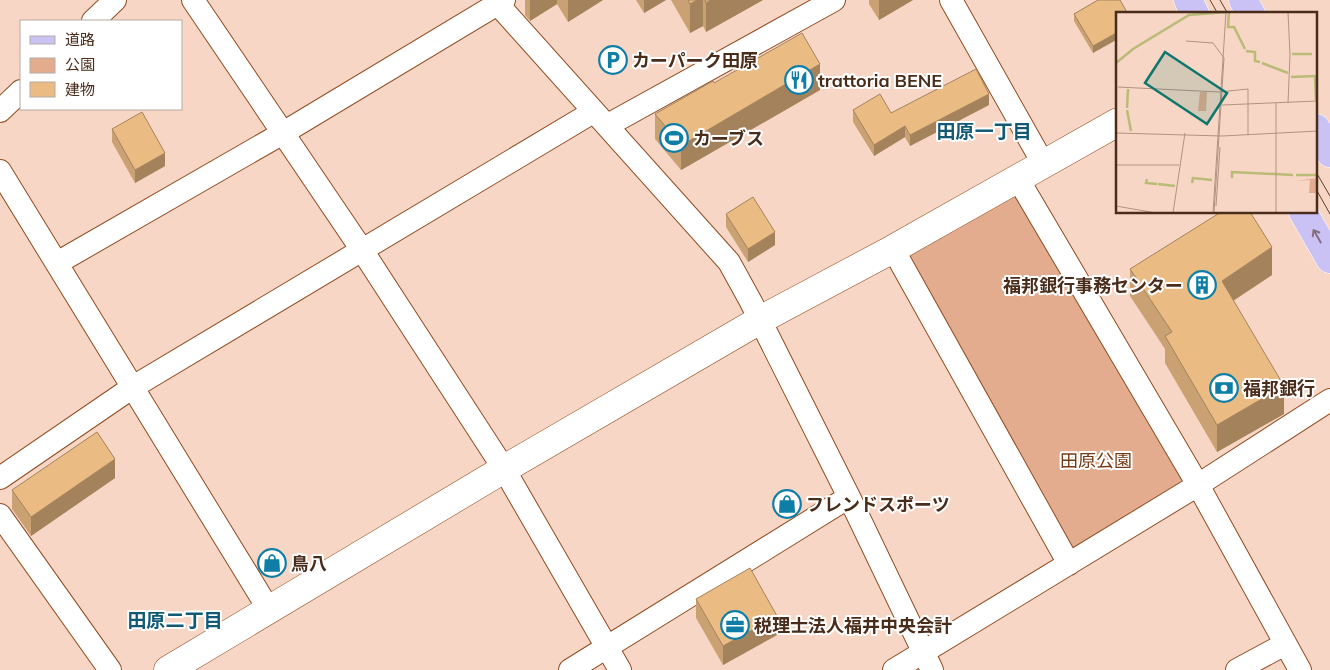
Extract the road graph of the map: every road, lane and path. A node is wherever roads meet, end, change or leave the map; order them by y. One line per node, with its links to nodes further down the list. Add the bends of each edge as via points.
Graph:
1 (115, 0): 8 (street)
2 (193, 0): 14 (street)
3 (834, 0): 11 (street)
4 (951, 0): 16 (street)
5 (1188, 0): 7 (main road)
6 (498, 1): 11 (street); 14 (street)
7 (1194, 12)
8 (94, 20)
9 (20, 91): 10 (street)
10 (0, 111)
11 (600, 119): 21 (street); 24 (street, via 724,255)
12 (1116, 123): 16 (street)
13 (1318, 132): 15 (main road)
14 (283, 133): 21 (street); 23 (street)
15 (1330, 153)
16 (1044, 165): 18 (street)
17 (0, 173): 23 (street)
18 (1018, 179): 20 (street); 29 (street)
19 (1304, 214): 22 (main road, one-way to 19)
20 (893, 249): 24 (street); 32 (street)
21 (362, 250): 25 (street); 27 (street)
22 (1330, 259)
23 (57, 263): 25 (street)
24 (760, 320): 27 (street); 30 (street)
25 (133, 387): 28 (street); 33 (street)
26 (1330, 400): 29 (street)
27 (504, 469): 33 (street); 35 (street)
28 (0, 478)
29 (1198, 485): 32 (street); 34 (street)
30 (849, 497): 35 (street); 36 (street)
31 (0, 515): 37 (street)
32 (1069, 564): 36 (street)
33 (270, 608): 38 (street)
34 (1285, 644): 42 (street); 43 (street)
35 (607, 647): 39 (street); 40 (street)
36 (928, 661): 41 (street)
37 (110, 670)
38 (168, 670)
39 (570, 670)
40 (620, 670)
41 (894, 670)
42 (1237, 670)
43 (1300, 670)

